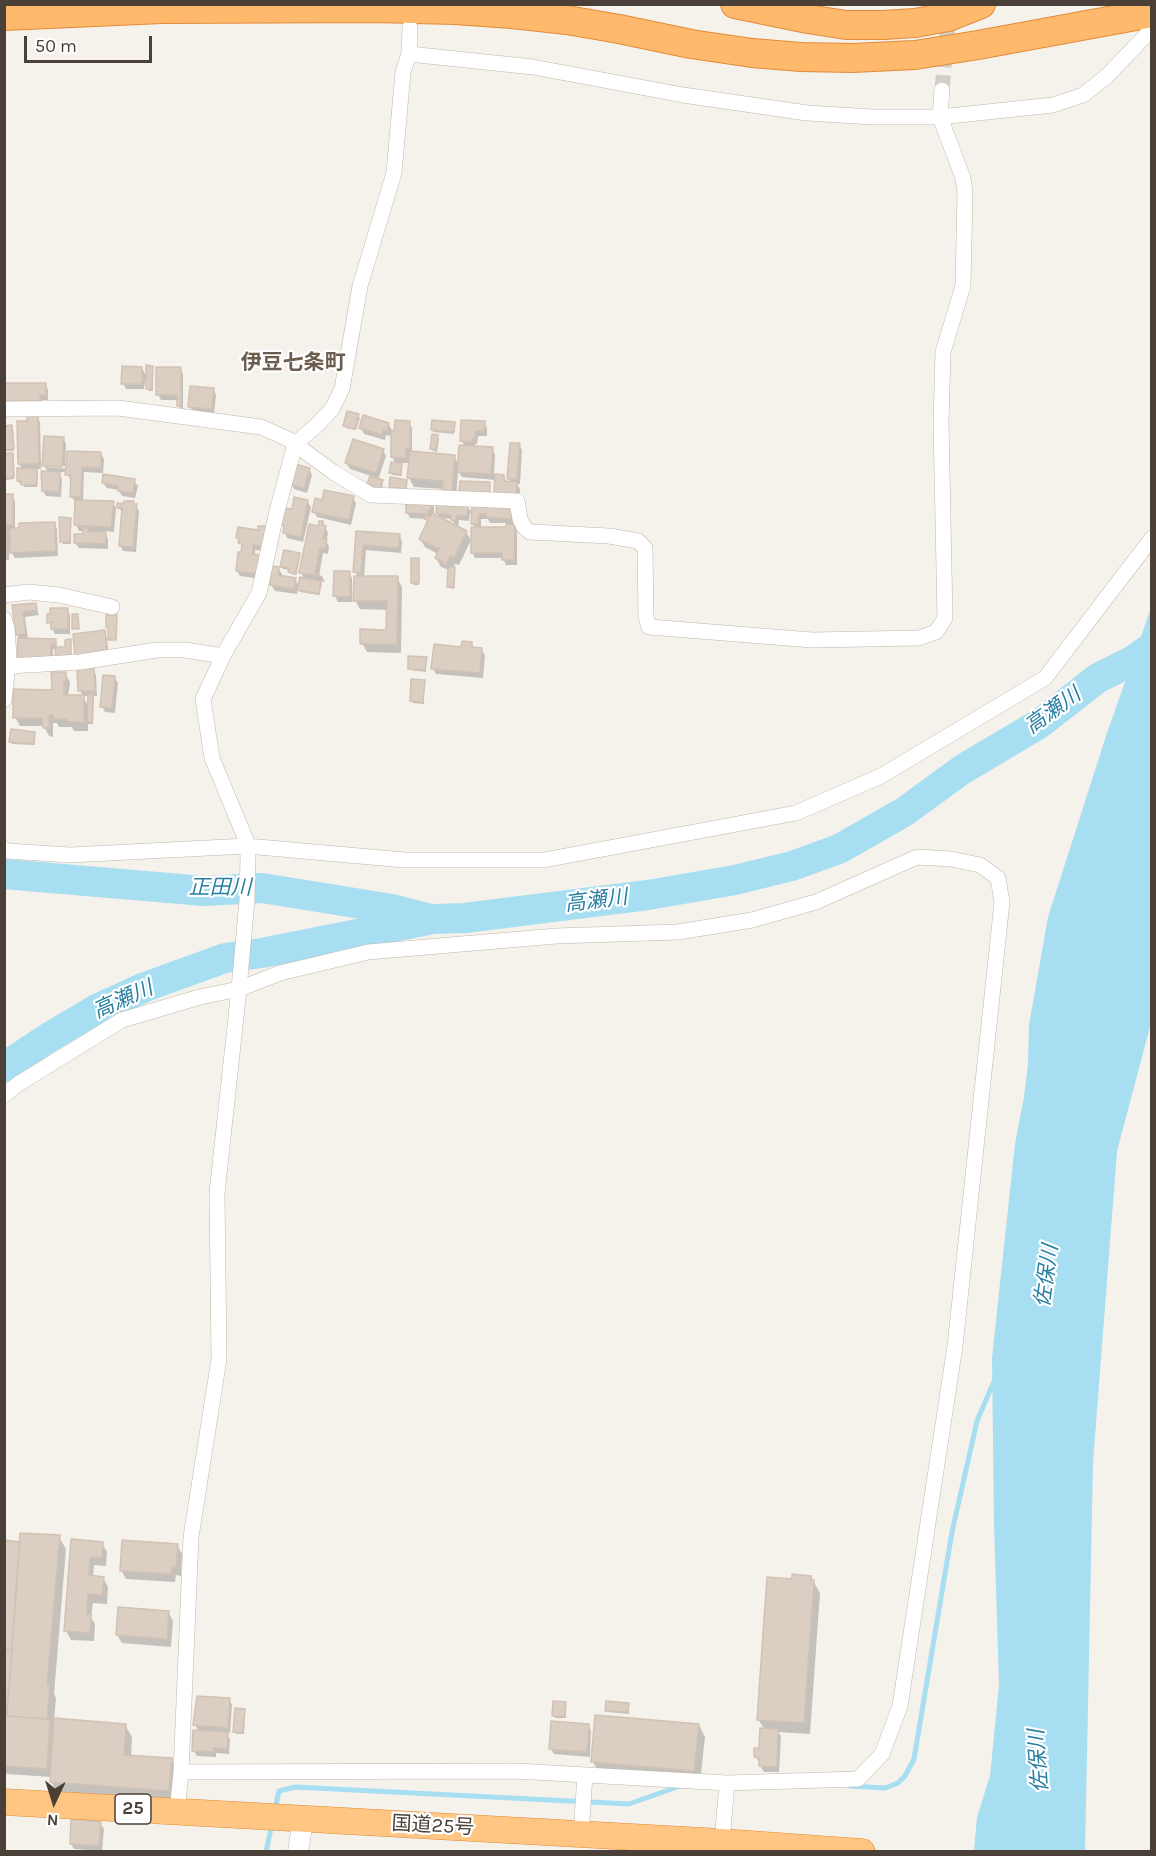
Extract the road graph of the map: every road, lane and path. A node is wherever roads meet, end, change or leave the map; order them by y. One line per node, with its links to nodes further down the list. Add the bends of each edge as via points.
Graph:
1 (735, 4): 2 (highway, via 846,25 883,25 948,16)
2 (981, 4)
3 (4, 16): 5 (highway, via 174,9 454,10 567,20 752,52 852,58 915,55 1052,32)
4 (410, 27): 6 (street)
5 (1151, 27): 8 (street, via 1107,76 1083,95 1053,105)
6 (410, 54): 8 (street, via 533,67 807,113); 10 (street, via 404,72 394,173 360,286 342,389 333,409)
7 (942, 90): 8 (street)
8 (940, 117): 10 (street, via 965,192 963,286 943,352 945,618 936,632 919,639 812,640 650,627 646,617 645,548 638,541 530,532 520,519 517,501 371,495)
9 (4, 409): 10 (street, via 118,408 261,427)
10 (295, 444): 15 (street, via 259,593)
11 (1152, 538): 18 (street, via 1045,678 881,776 796,813 544,860 404,860)
12 (4, 595): 13 (street, via 59,595)
13 (112, 607)
14 (4, 619): 16 (street)
15 (223, 656): 16 (street, via 157,650 80,662); 18 (street, via 203,699 212,758)
16 (9, 666): 17 (street)
17 (5, 690)
18 (247, 846): 19 (street, via 70,855); 20 (street, via 247,900)
19 (4, 849)
20 (239, 986): 21 (street, via 122,1020); 22 (street, via 217,1192 219,1359 191,1537); 24 (street, via 368,952 556,936 678,932 752,920 816,902 917,856 980,866 999,878 1002,902 955,1346 900,1706 882,1754 858,1779)
21 (4, 1095)
22 (181, 1772): 23 (street, via 516,1771); 26 (street)
23 (585, 1775): 24 (street); 28 (street)
24 (727, 1783): 29 (street)
25 (4, 1802): 26 (highway, 国道25号 / 25)
26 (177, 1811): 27 (highway, 国道25号 / 25)
27 (283, 1817): 28 (highway, 国道25号 / 25); 30 (street)
28 (581, 1834): 29 (highway, 国道25号 / 25)
29 (722, 1842): 31 (highway, 国道25号 / 25)
30 (298, 1851)
31 (862, 1851)

